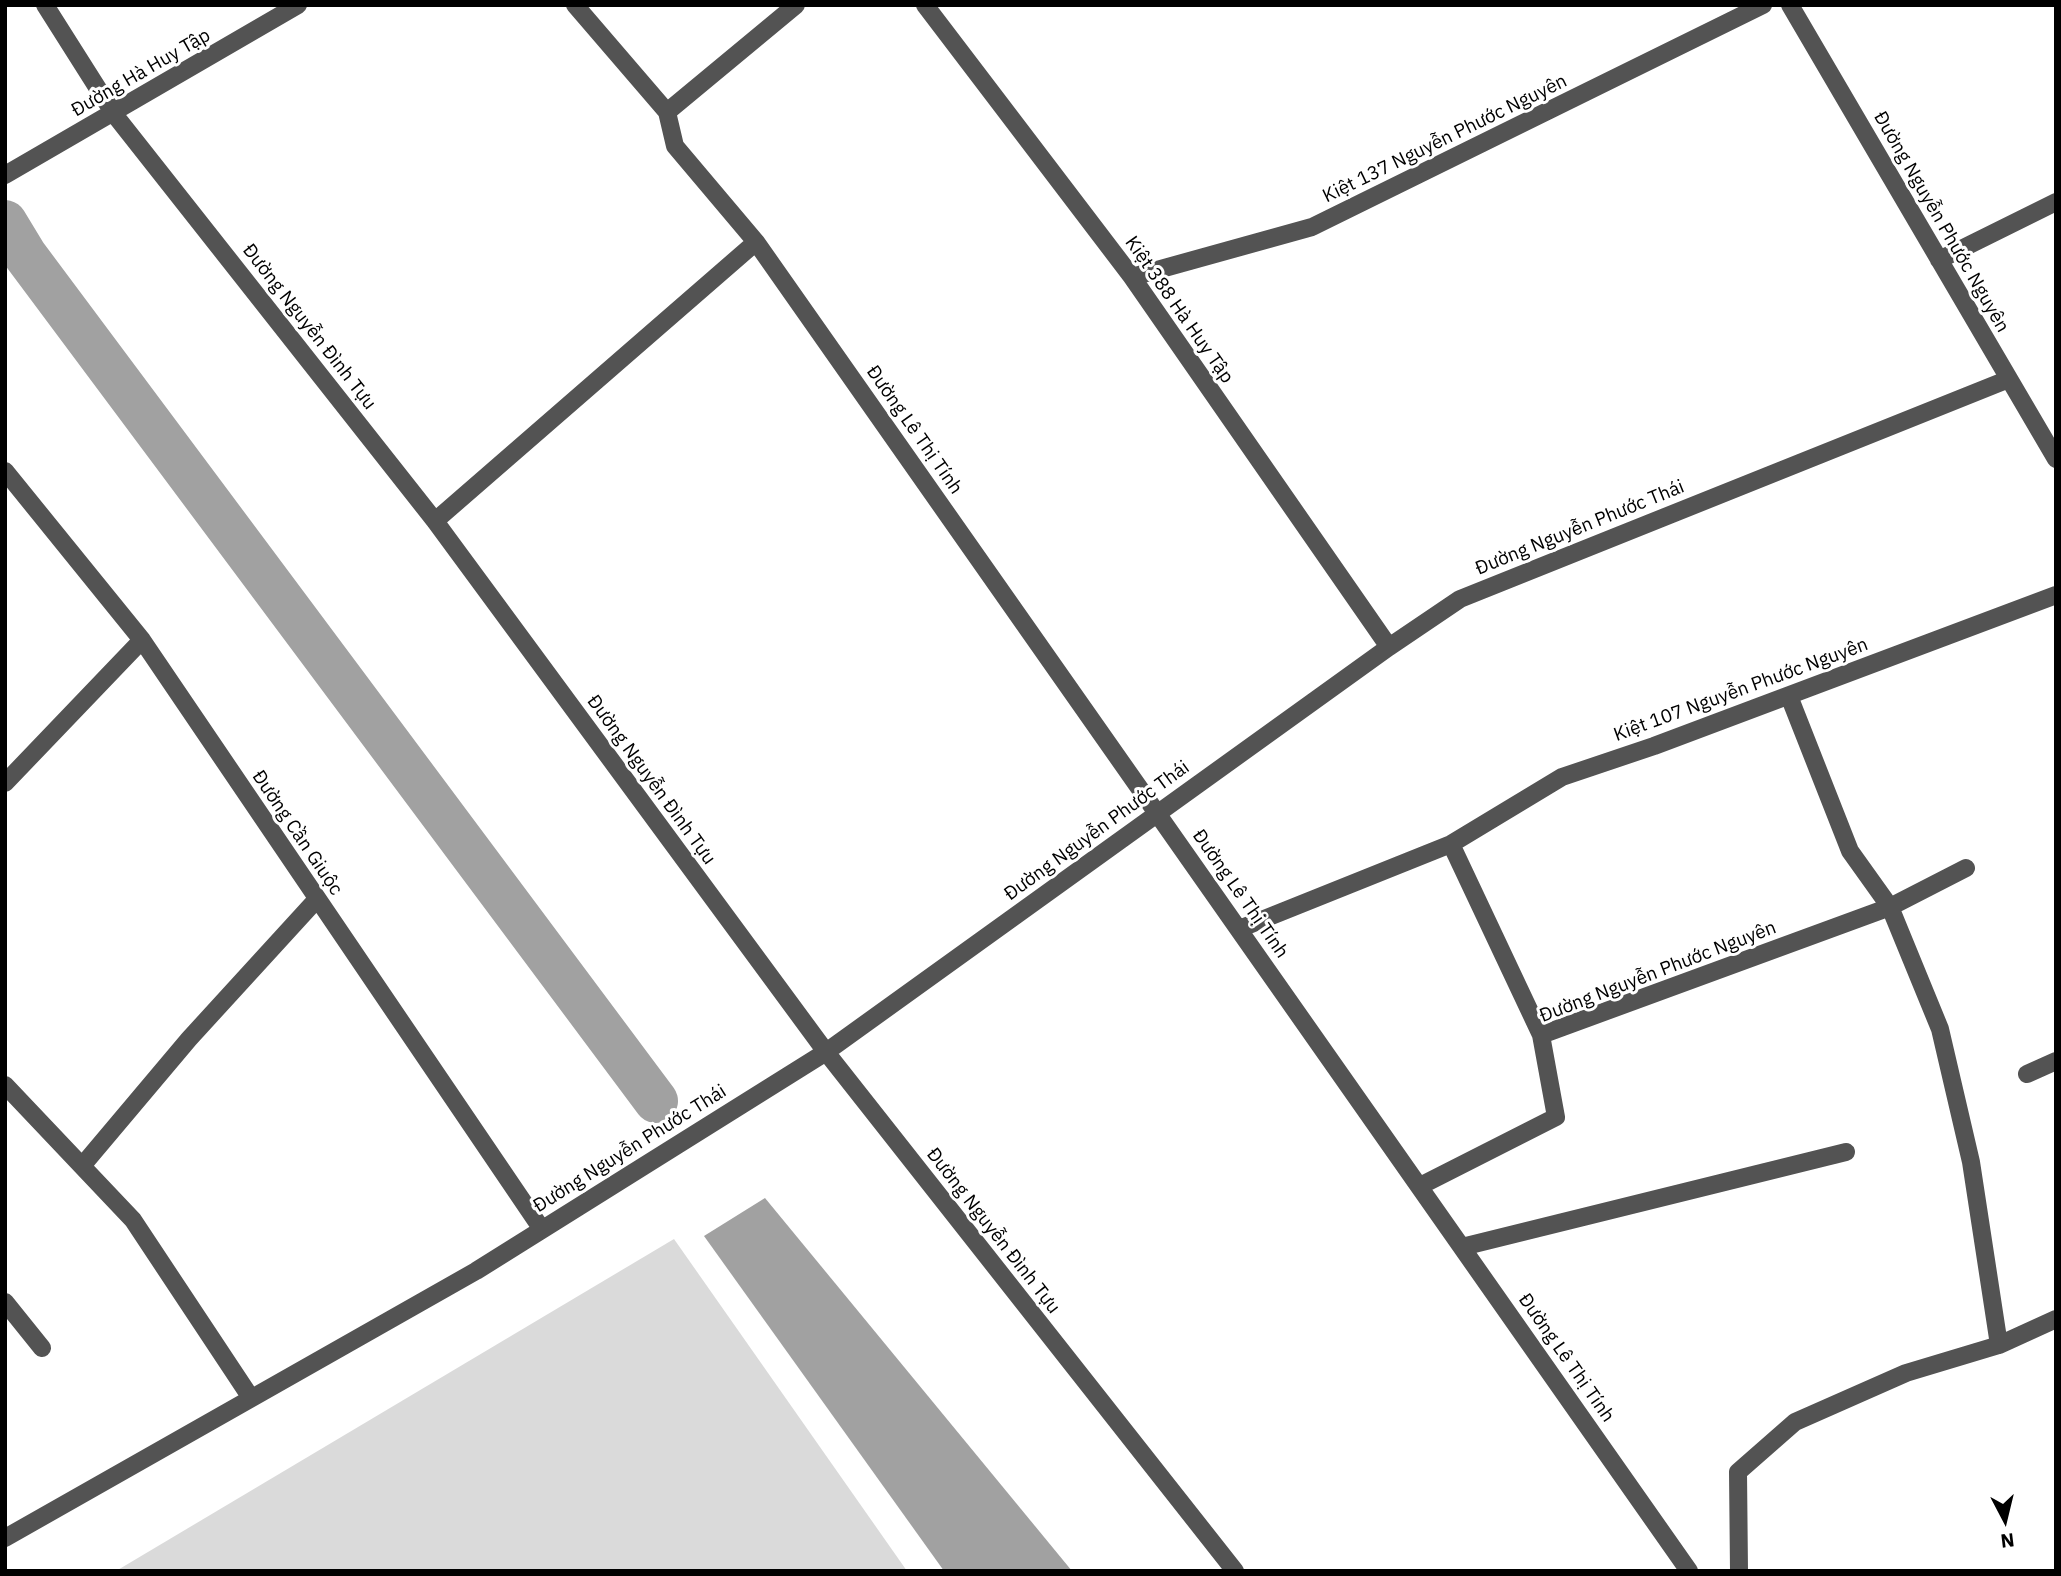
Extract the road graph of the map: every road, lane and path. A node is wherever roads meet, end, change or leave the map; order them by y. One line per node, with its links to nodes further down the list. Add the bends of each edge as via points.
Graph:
1 (45, 5): 9 (street, Đường Nguyễn Đình Tựu)
2 (298, 5): 9 (street, Đường Hà Huy Tập)
3 (575, 5): 8 (street, Đường Lê Thị Tính)
4 (796, 5): 8 (street)
5 (925, 5): 14 (street, Kiệt 388 Hà Huy Tập)
6 (1763, 5): 14 (street, Kiệt 137 Nguyễn Phước Nguyên, via 1312,228)
7 (1790, 5): 13 (street, Đường Nguyễn Phước Nguyên)
8 (667, 112): 12 (street, Đường Lê Thị Tính, via 676,146)
9 (114, 114): 10 (street, Đường Hà Huy Tập); 18 (street, Đường Nguyễn Đình Tựu)
10 (10, 172)
11 (2056, 202): 13 (street)
12 (756, 242): 18 (street); 24 (street, Đường Lê Thị Tính)
13 (1939, 260): 15 (street, Đường Nguyễn Phước Nguyên)
14 (1132, 277): 21 (street, Kiệt 388 Hà Huy Tập)
15 (2009, 379): 16 (street, Đường Nguyễn Phước Nguyên); 21 (street, Đường Nguyễn Phước Thái, via 1460,599)
16 (2056, 459)
17 (5, 471): 20 (street, Đường Cần Giuộc)
18 (435, 521): 31 (street, Đường Nguyễn Đình Tựu)
19 (2056, 595): 22 (street, Kiệt 107 Nguyễn Phước Nguyên)
20 (142, 640): 23 (street); 27 (street, Đường Cần Giuộc)
21 (1389, 647): 24 (street, Đường Nguyễn Phước Thái)
22 (1789, 696): 25 (street, Kiệt 107 Nguyễn Phước Nguyên, via 1562,777); 28 (street, via 1850,851)
23 (5, 783)
24 (1157, 813): 29 (street, Đường Lê Thị Tính); 31 (street, Đường Nguyễn Phước Thái)
25 (1451, 844): 29 (street, Kiệt 107 Nguyễn Phước Nguyên); 30 (street)
26 (1966, 868): 28 (street, Đường Nguyễn Phước Nguyên)
27 (317, 899): 36 (street, via 189,1039); 38 (street, Đường Cần Giuộc)
28 (1890, 907): 30 (street, Đường Nguyễn Phước Nguyên); 42 (street, via 1940,1029 1970,1162)
29 (1239, 929): 37 (street, Đường Lê Thị Tính)
30 (1541, 1035): 37 (street, Đường Nguyễn Phước Nguyên, via 1556,1117)
31 (826, 1052): 38 (street, Đường Nguyễn Phước Thái); 46 (street, Đường Nguyễn Đình Tựu)
32 (2056, 1061): 33 (street)
33 (2027, 1074)
34 (5, 1085): 36 (street)
35 (1846, 1152): 39 (street)
36 (82, 1166): 44 (street, via 132,1220)
37 (1420, 1186): 39 (street, Đường Lê Thị Tính)
38 (541, 1228): 44 (street, Đường Nguyễn Phước Thái)
39 (1462, 1247): 47 (street, Đường Lê Thị Tính)
40 (5, 1302): 43 (street)
41 (2056, 1320): 42 (street)
42 (1999, 1345): 48 (street, via 1906,1373 1795,1422 1738,1472)
43 (42, 1348)
44 (251, 1398): 45 (street, Đường Nguyễn Phước Thái)
45 (5, 1538)
46 (1235, 1571)
47 (1689, 1571)
48 (1739, 1571)

